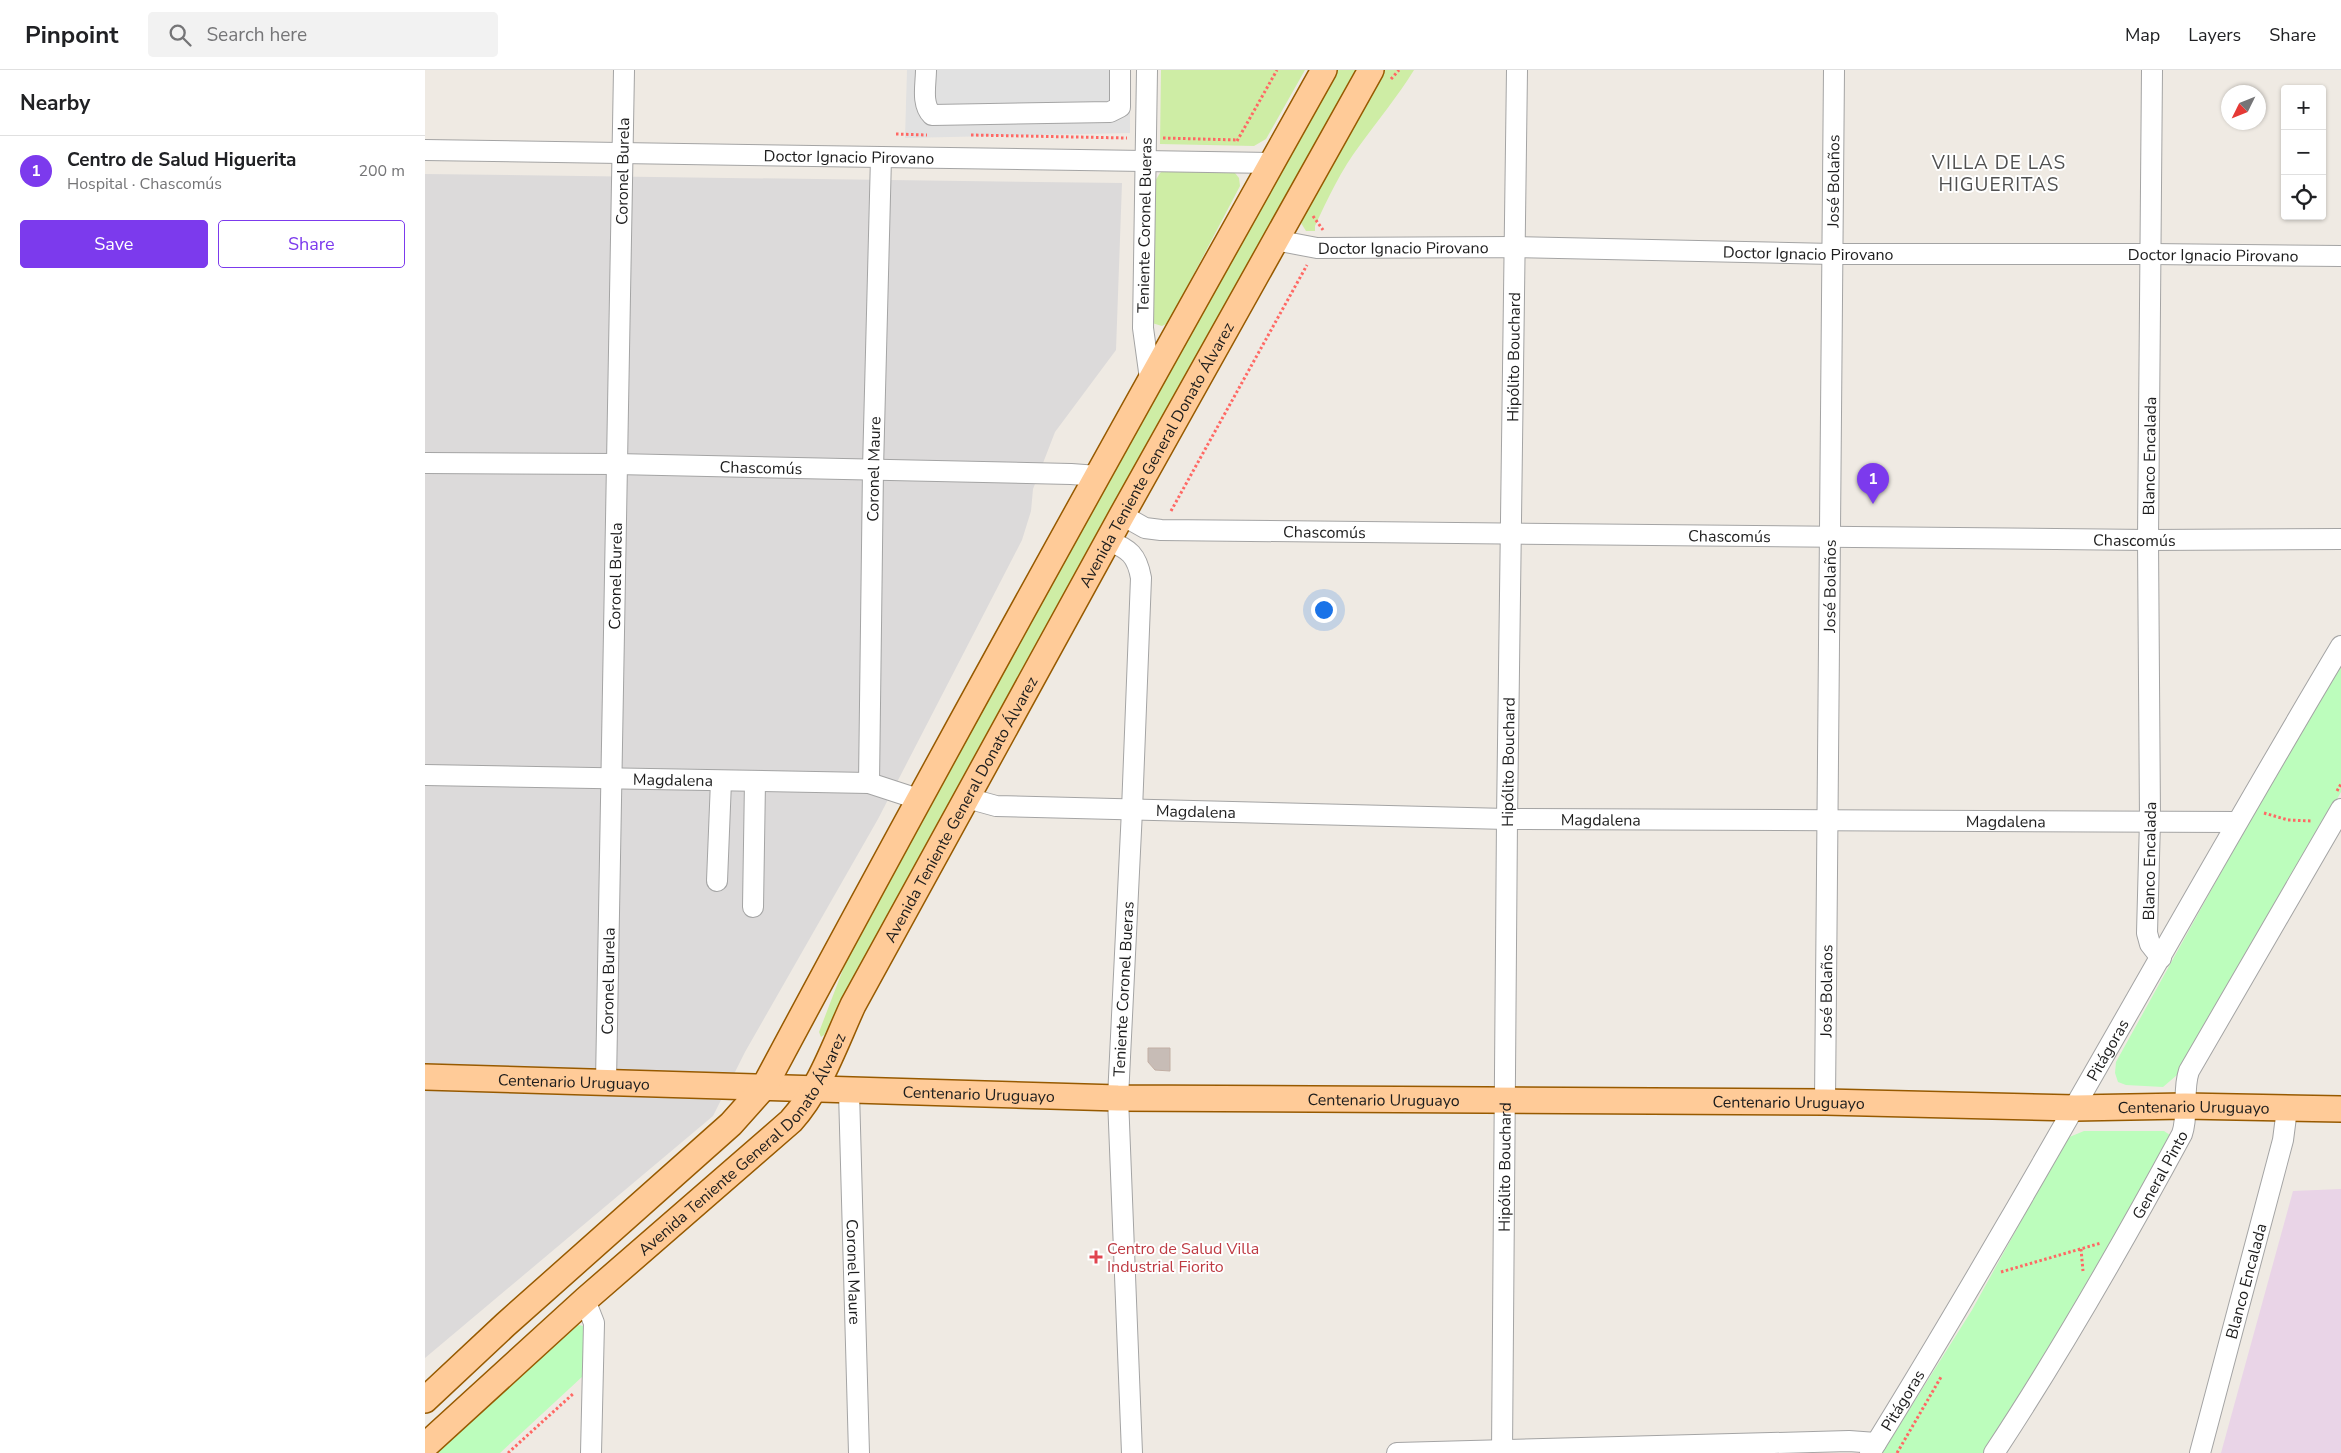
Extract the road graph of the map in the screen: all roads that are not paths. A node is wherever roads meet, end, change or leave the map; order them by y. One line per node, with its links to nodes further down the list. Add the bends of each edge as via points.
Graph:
1 (624, 70): 11 (street, Coronel Burela)
2 (926, 70): 3 (street, via 925,103 932,115 1110,112 1120,107)
3 (1120, 70)
4 (1147, 70): 13 (street, Teniente Coronel Bueras)
5 (1324, 70): 14 (main road, Avenida Teniente General Donato Álvarez)
6 (1517, 70): 16 (street, Hipólito Bouchard)
7 (1834, 70): 17 (street, José Bolaños)
8 (2152, 70): 18 (street, Blanco Encalada)
9 (1379, 77): 15 (main road, Avenida Teniente General Donato Álvarez)
10 (425, 150): 11 (street, Doctor Ignacio Pirovano)
11 (623, 153): 12 (street, Doctor Ignacio Pirovano); 22 (street, Coronel Burela)
12 (881, 157): 13 (street, Doctor Ignacio Pirovano); 23 (street, Coronel Maure)
13 (1145, 161): 14 (street, Doctor Ignacio Pirovano); 20 (street, Teniente Coronel Bueras, via 1143,328)
14 (1272, 163): 20 (main road, Avenida Teniente General Donato Álvarez)
15 (1275, 240): 16 (street, Doctor Ignacio Pirovano, via 1317,248); 25 (main road, Avenida Teniente General Donato Álvarez)
16 (1514, 248): 17 (street, Doctor Ignacio Pirovano); 27 (street, Hipólito Bouchard)
17 (1832, 254): 18 (street, Doctor Ignacio Pirovano); 28 (street, José Bolaños)
18 (2151, 254): 19 (street, Doctor Ignacio Pirovano); 30 (street, Blanco Encalada)
19 (2341, 256)
20 (1150, 379): 24 (main road, Avenida Teniente General Donato Álvarez)
21 (425, 463): 22 (street, Chascomús)
22 (616, 464): 23 (street, Chascomús); 35 (street, Coronel Burela)
23 (873, 469): 24 (street, Chascomús); 38 (street, Coronel Maure)
24 (1098, 476): 40 (main road, Avenida Teniente General Donato Álvarez)
25 (1123, 515): 26 (street, Chascomús); 31 (main road, Avenida Teniente General Donato Álvarez)
26 (1155, 529): 27 (street, Chascomús); 32 (street)
27 (1511, 533): 28 (street, Chascomús); 44 (street, Hipólito Bouchard)
28 (1830, 537): 30 (street, Chascomús); 46 (street, José Bolaños)
29 (2341, 539): 30 (street, Chascomús)
30 (2148, 540): 45 (street, Blanco Encalada)
31 (1109, 541): 32 (street, via 1125,548); 39 (main road, Avenida Teniente General Donato Álvarez)
32 (1135, 558): 41 (street, Teniente Coronel Bueras, via 1141,578)
33 (2341, 646): 42 (street, Pitágoras)
34 (425, 775): 35 (street, Magdalena)
35 (610, 779): 36 (street, Magdalena); 51 (street, Coronel Burela)
36 (721, 781): 37 (street, Magdalena); 47 (street)
37 (755, 781): 38 (street, Magdalena); 48 (street)
38 (869, 783): 40 (street, Magdalena)
39 (967, 798): 41 (street, Magdalena, via 996,806); 53 (main road, Avenida Teniente General Donato Álvarez, via 853,1005)
40 (918, 799): 52 (main road, Avenida Teniente General Donato Álvarez)
41 (1132, 810): 44 (street, Magdalena); 55 (street, Teniente Coronel Bueras)
42 (2240, 815): 45 (street, Magdalena); 49 (street, Pitágoras)
43 (2338, 818): 58 (street, General Pinto, via 2189,1071 2185,1082)
44 (1507, 819): 46 (street, Magdalena); 56 (street, Hipólito Bouchard)
45 (2150, 820): 46 (street, Magdalena); 49 (street, Blanco Encalada, via 2147,933 2150,944)
46 (1828, 821): 57 (street, José Bolaños)
47 (717, 882)
48 (753, 907)
49 (2161, 958): 59 (street, Pitágoras)
50 (425, 1077): 51 (main road, Centenario Uruguayo)
51 (606, 1082): 52 (main road, Centenario Uruguayo)
52 (764, 1087): 53 (main road, Centenario Uruguayo); 63 (main road, Avenida Teniente General Donato Álvarez, via 731,1124)
53 (814, 1089): 54 (main road, Centenario Uruguayo); 62 (main road, Avenida Teniente General Donato Álvarez, via 791,1121)
54 (849, 1092): 55 (main road, Centenario Uruguayo); 68 (street, Coronel Maure)
55 (1118, 1098): 56 (main road, Centenario Uruguayo); 69 (street, Teniente Coronel Bueras)
56 (1505, 1101): 57 (main road, Centenario Uruguayo); 66 (street, Hipólito Bouchard)
57 (1825, 1102): 59 (main road, Centenario Uruguayo)
58 (2185, 1106): 59 (main road, Centenario Uruguayo); 60 (main road, Centenario Uruguayo); 71 (street, General Pinto, via 2185,1125 2181,1134 2126,1238)
59 (2075, 1108): 65 (street, Pitágoras)
60 (2287, 1109): 61 (main road, Centenario Uruguayo); 72 (street, Blanco Encalada, via 2283,1140)
61 (2341, 1109)
62 (585, 1300): 64 (main road, Avenida Teniente General Donato Álvarez); 67 (street, via 594,1323)
63 (425, 1400)
64 (425, 1446)
65 (1873, 1448): 66 (street, via 1849,1441)
66 (1502, 1451): 70 (street)
67 (591, 1453)
68 (859, 1453)
69 (1131, 1453)
70 (1397, 1453)
71 (1994, 1453)
72 (2200, 1453)

